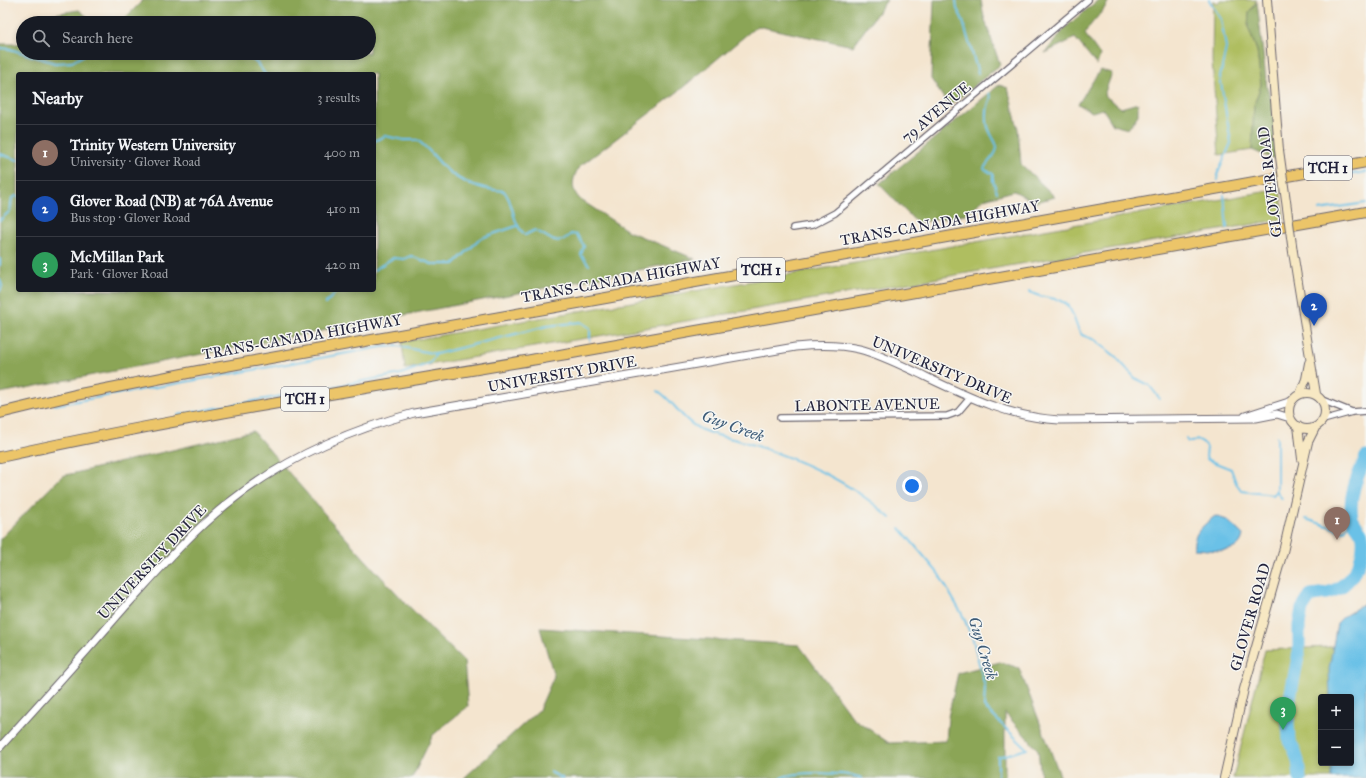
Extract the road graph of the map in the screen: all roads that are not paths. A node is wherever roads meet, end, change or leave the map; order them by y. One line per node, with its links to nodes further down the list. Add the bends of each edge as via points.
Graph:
1 (1088, 0): 5 (street, 79 AVENUE, via 835,213 812,225)
2 (1267, 0): 6 (main road, GLOVER ROAD, bridge, via 1279,150)
3 (1366, 162): 13 (highway, TRANS-CANADA HIGHWAY / TCH 1, via 198,371 75,395)
4 (1366, 212): 20 (highway, TCH 1, via 203,416)
5 (793, 228)
6 (1310, 360): 7 (main road, GLOVER ROAD); 8 (main road, GLOVER ROAD)
7 (1300, 394): 8 (main road, via 1311,392); 10 (main road)
8 (1319, 397): 12 (street); 17 (main road, via 1326,410)
9 (970, 398): 14 (street, UNIVERSITY DRIVE, via 1003,411 1045,419); 15 (street, LABONTE AVENUE, via 958,412 948,416); 22 (street, UNIVERSITY DRIVE, via 870,352 844,346 812,345 431,409 367,427 316,448 274,470 210,518 177,550)
10 (1292, 401): 14 (street, UNIVERSITY DRIVE); 16 (main road, via 1289,406)
11 (1366, 411): 12 (street)
12 (1354, 412): 17 (street)
13 (0, 413)
14 (1241, 417): 16 (street, UNIVERSITY DRIVE, via 1256,418 1280,414)
15 (780, 418)
16 (1290, 418): 18 (main road)
17 (1323, 420): 19 (main road)
18 (1298, 426): 19 (main road, via 1306,429); 21 (main road, GLOVER ROAD)
19 (1315, 428): 21 (main road, GLOVER ROAD)
20 (0, 457)
21 (1302, 464): 23 (main road, GLOVER ROAD, via 1299,490 1246,681)
22 (0, 747)
23 (1224, 778)

